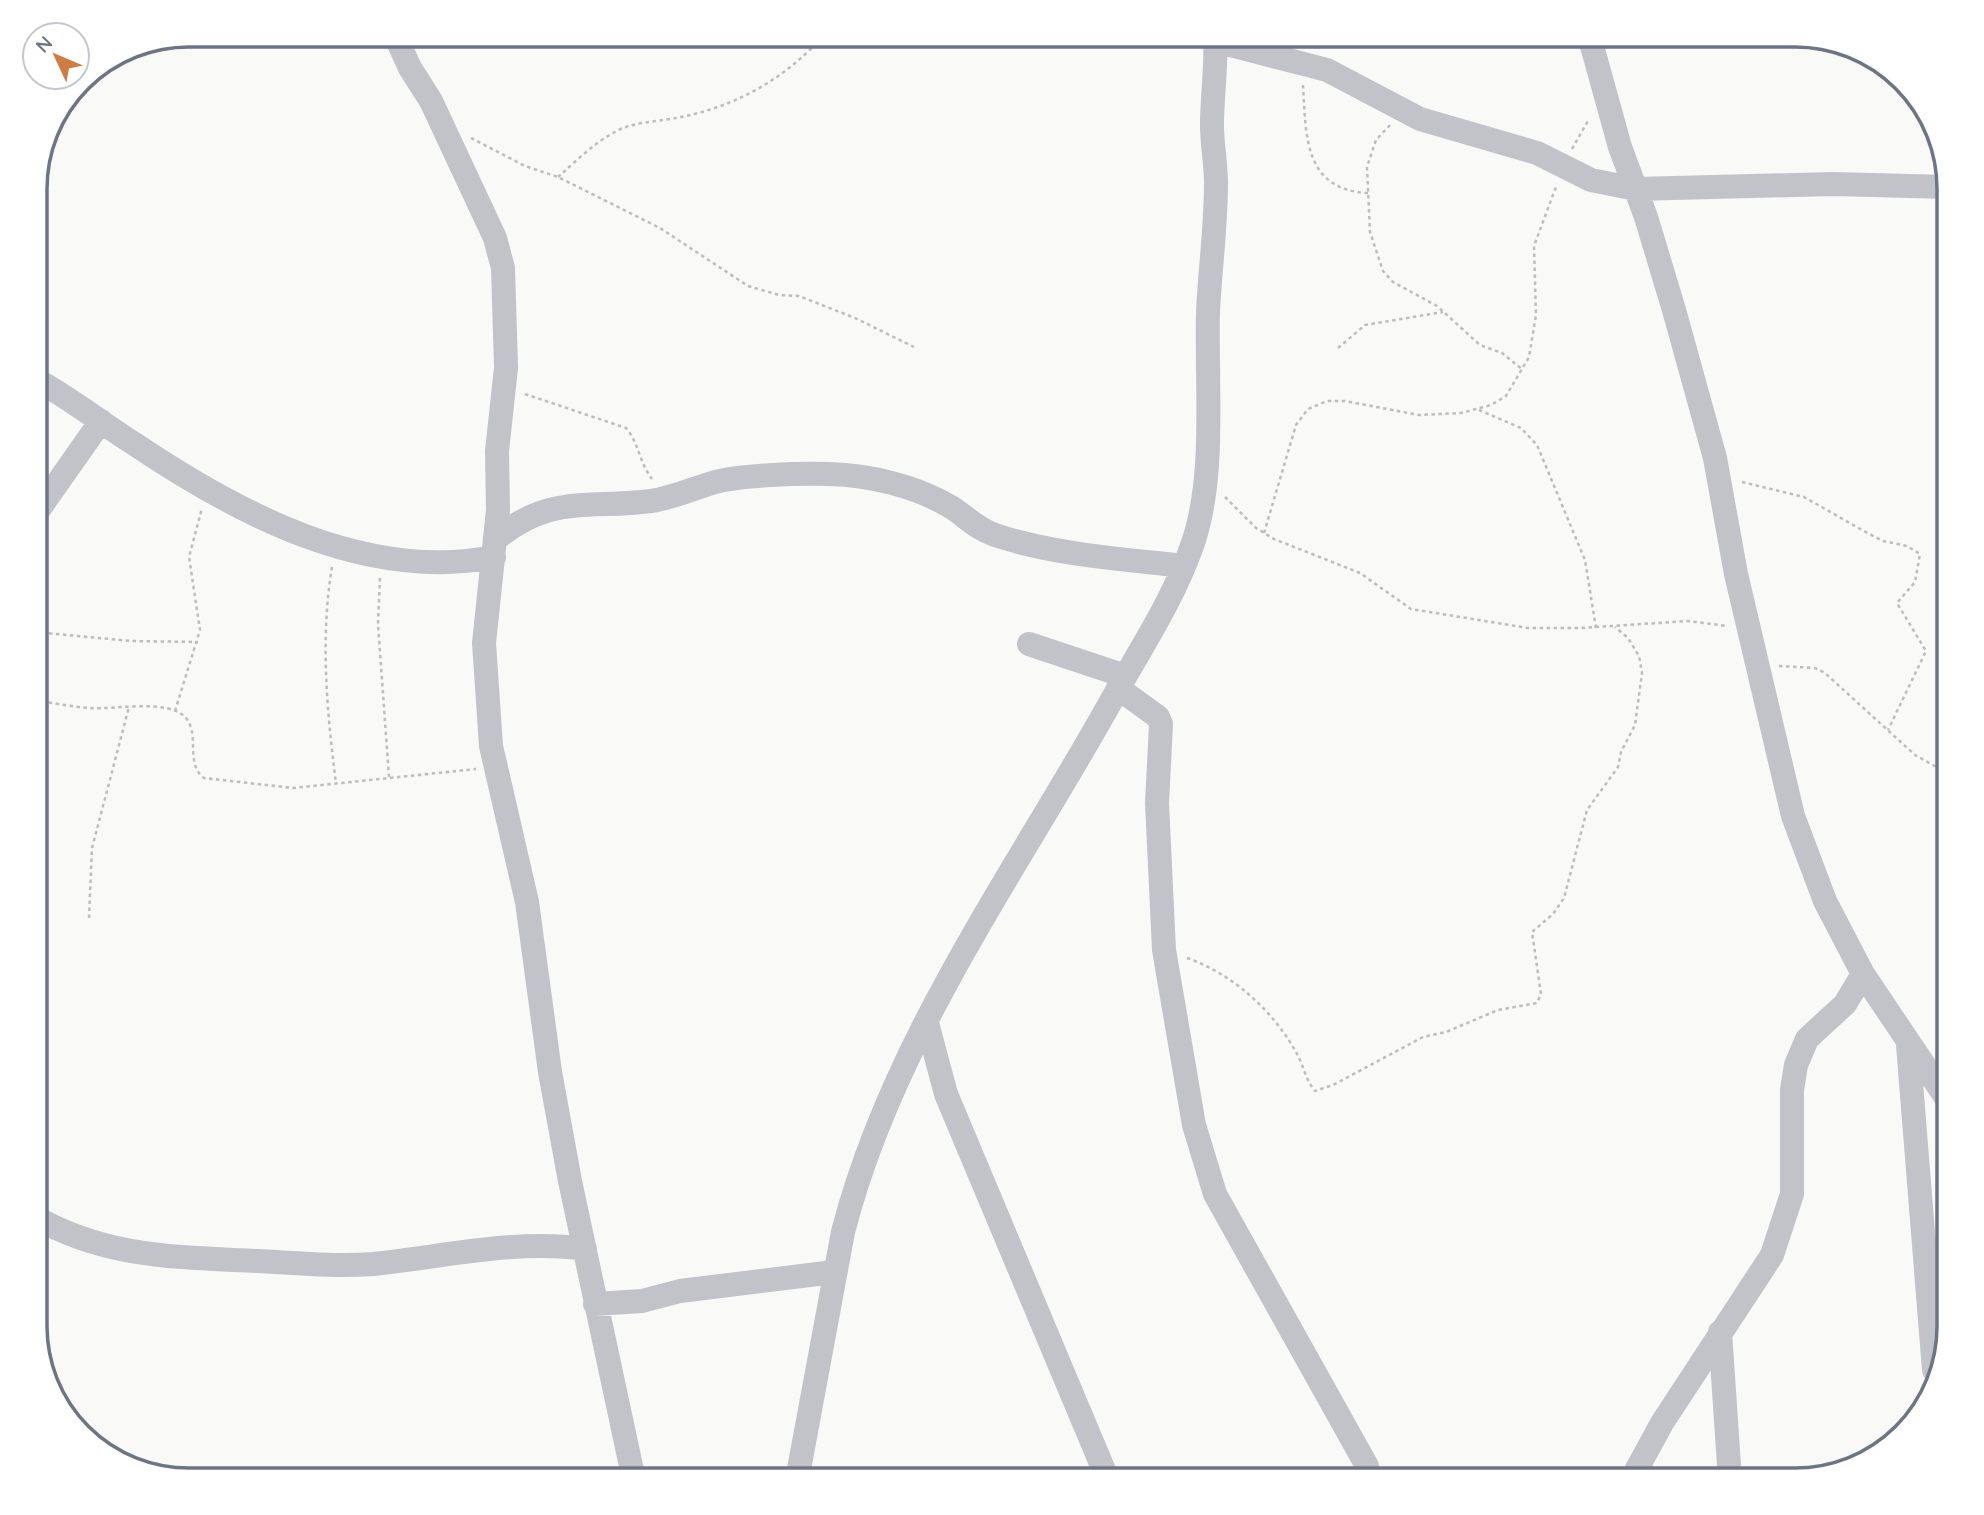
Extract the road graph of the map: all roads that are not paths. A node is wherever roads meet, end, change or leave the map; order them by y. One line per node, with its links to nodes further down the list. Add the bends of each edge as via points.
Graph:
1 (401, 47): 10 (street, via 495,238 503,268 503,390)
2 (1215, 47): 11 (street, via 1216,181 1204,499)
3 (1244, 47): 6 (street, via 1327,71 1440,126 1537,153 1595,182)
4 (1592, 47): 6 (street)
5 (1937, 187): 6 (street, via 1833,184)
6 (1636, 189): 14 (street, via 1697,391 1797,827 1825,901)
7 (48, 387): 8 (street)
8 (101, 421): 9 (street); 10 (street, via 242,509 336,545 398,561 440,563)
9 (48, 496)
10 (494, 548): 11 (street, via 522,520 544,510 668,497 728,480 828,474 928,495 996,536 1083,554); 19 (street, via 484,643 491,746 527,902 550,1072)
11 (1184, 566): 13 (street)
12 (1029, 644): 13 (street)
13 (1122, 682): 15 (street, via 983,915); 24 (street, via 1161,724 1157,803 1164,950 1195,1125 1215,1194)
14 (1863, 974): 16 (street); 22 (street, via 1844,1004 1819,1025 1801,1051 1792,1090 1792,1194 1772,1255)
15 (927, 1023): 20 (street, via 852,1193); 27 (street, via 946,1094)
16 (1908, 1045): 17 (street); 23 (street)
17 (1937, 1085)
18 (48, 1223): 19 (street, via 98,1244 185,1260 339,1266 482,1251)
19 (584, 1249): 21 (street)
20 (834, 1272): 21 (street); 26 (street)
21 (595, 1304): 25 (street)
22 (1720, 1332): 28 (street); 29 (street)
23 (1933, 1358)
24 (1367, 1466)
25 (631, 1468)
26 (799, 1468)
27 (1103, 1468)
28 (1638, 1468)
29 (1729, 1468)

